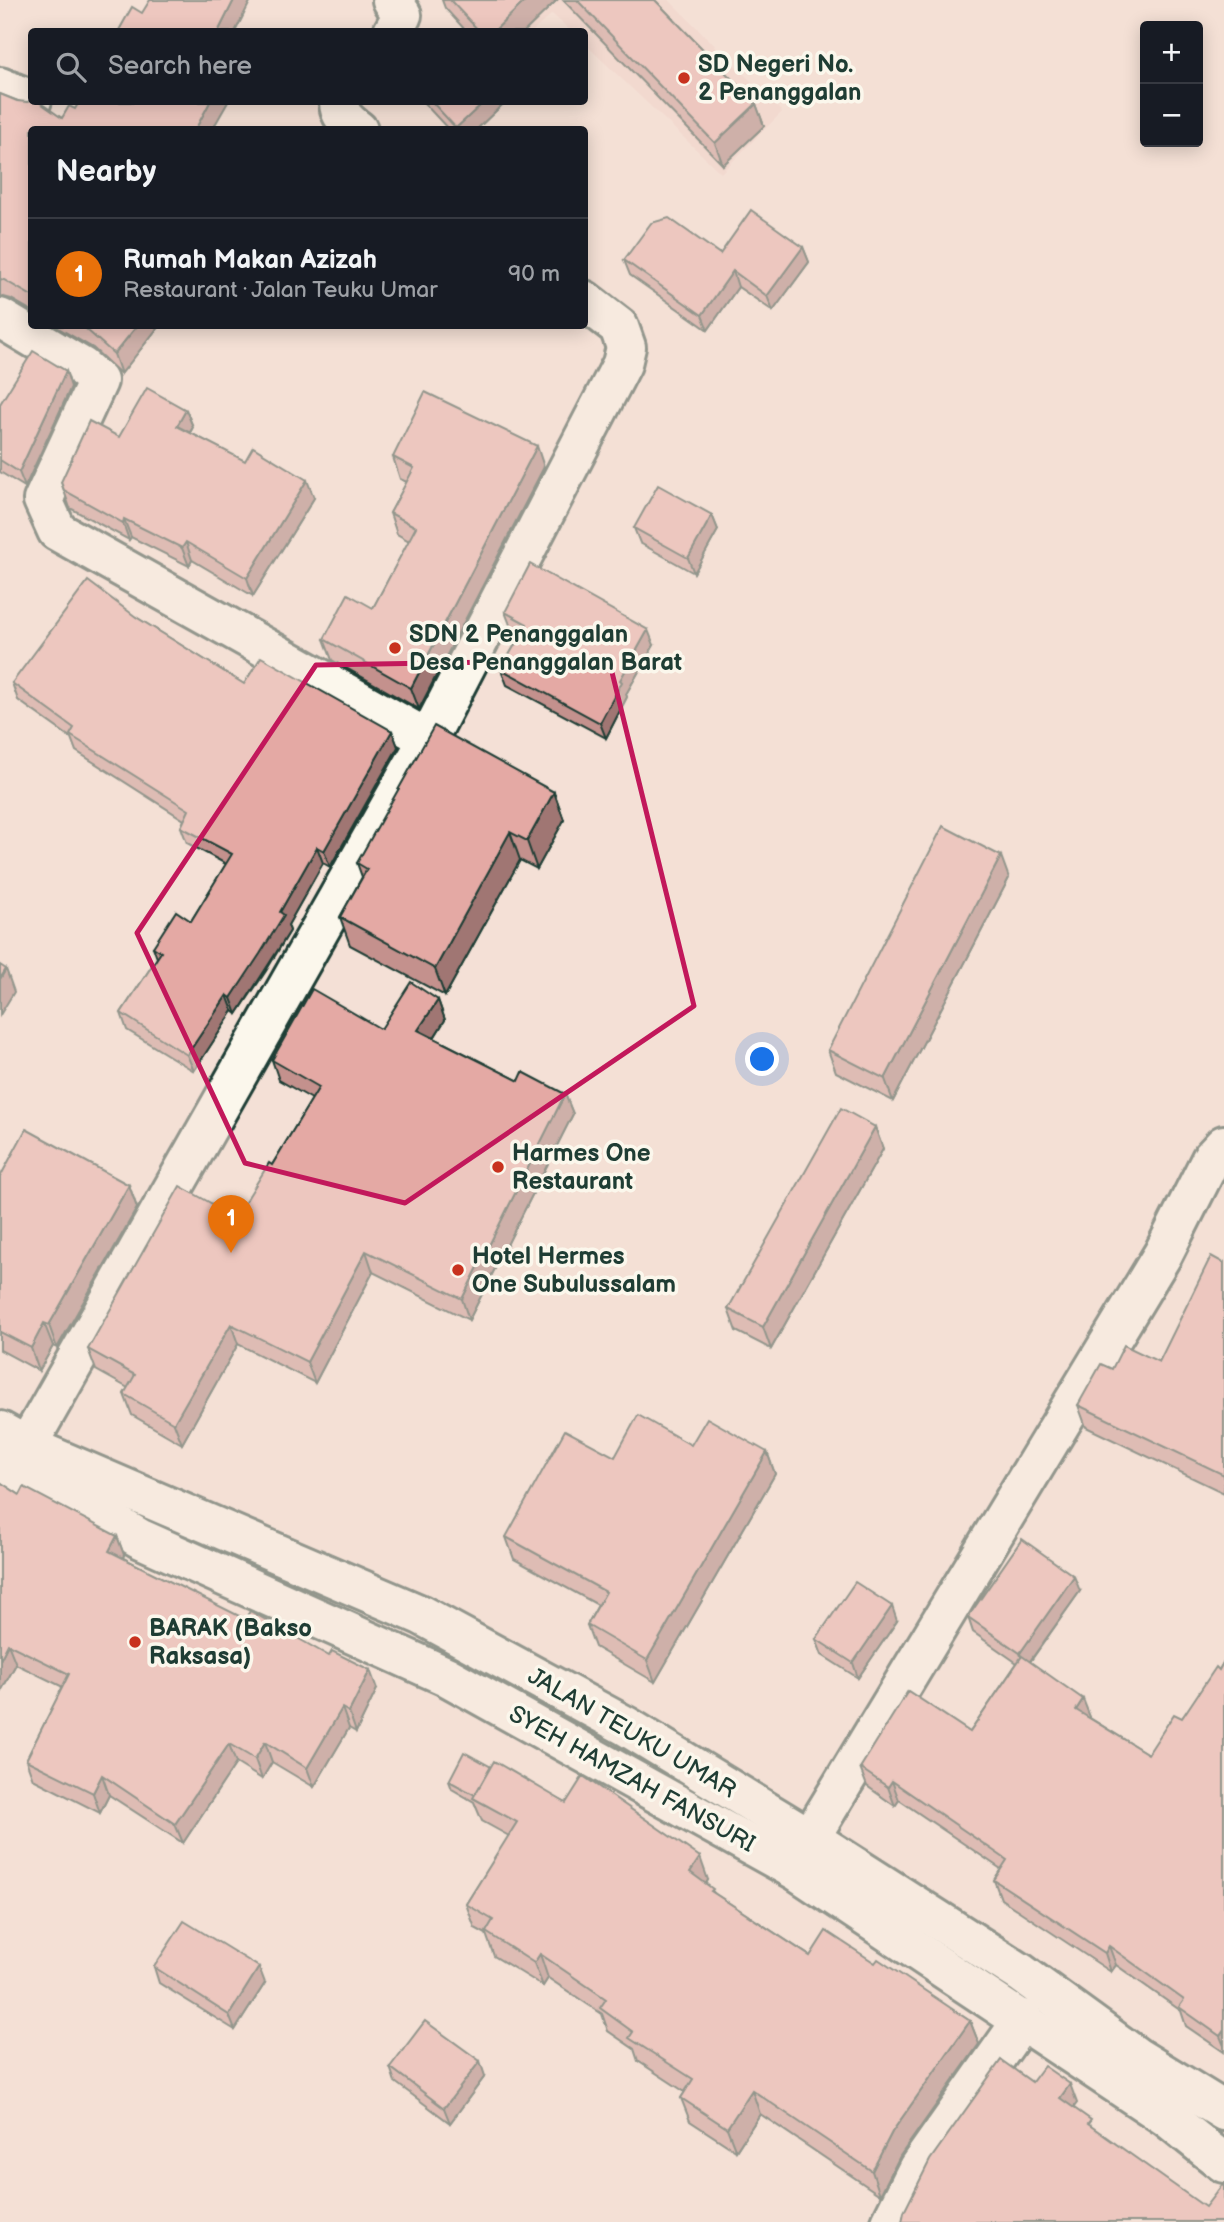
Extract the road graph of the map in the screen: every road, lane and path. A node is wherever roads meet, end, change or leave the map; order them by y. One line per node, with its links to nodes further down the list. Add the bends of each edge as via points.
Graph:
1 (392, 0): 2 (main road, via 402,15)
2 (395, 28)
3 (0, 87): 4 (main road)
4 (28, 98)
5 (339, 105): 6 (main road)
6 (353, 126)
7 (588, 303): 9 (main road, via 619,327 626,347 622,364)
8 (0, 318): 9 (main road, via 98,381 43,500 57,531)
9 (428, 738): 11 (main road)
10 (1224, 1145): 12 (main road, via 1211,1159 1156,1266)
11 (9, 1447): 12 (main road, JALAN TEUKU UMAR, via 421,1615 626,1726); 13 (main road, SYEH HAMZAH FANSURI, via 84,1505 139,1538 446,1676 797,1871)
12 (810, 1838): 14 (main road, JALAN TEUKU UMAR)
13 (1023, 2020): 15 (main road, SYEH HAMZAH FANSURI, via 1168,2118); 16 (main road, via 918,2168)
14 (1224, 2111)
15 (1224, 2163)
16 (891, 2222)

